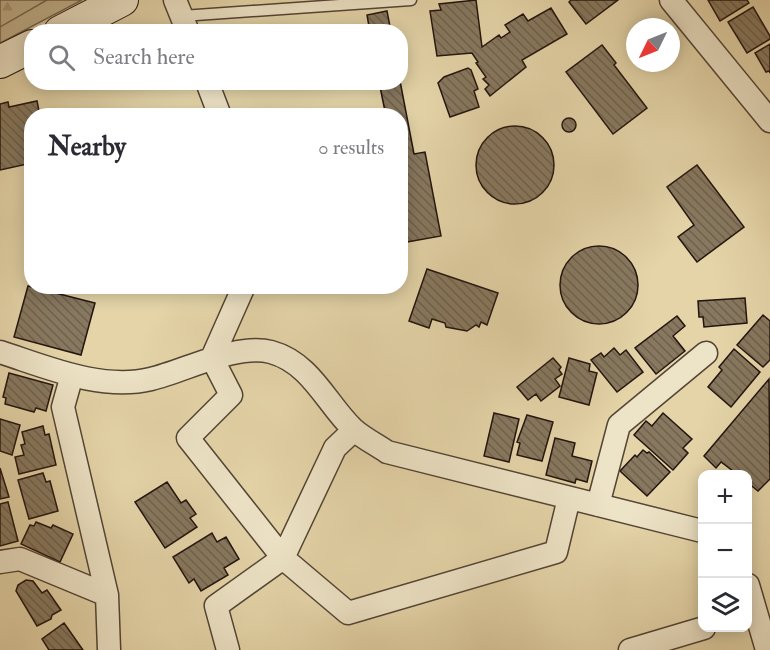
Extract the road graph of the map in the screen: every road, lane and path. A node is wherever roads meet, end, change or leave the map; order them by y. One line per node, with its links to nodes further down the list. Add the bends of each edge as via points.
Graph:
1 (122, 0): 5 (street)
2 (411, 0): 4 (lane)
3 (671, 0): 10 (street)
4 (182, 16)
5 (76, 24)
6 (24, 50): 7 (street)
7 (0, 62)
8 (210, 90): 9 (street)
9 (217, 108)
10 (770, 121)
11 (240, 294): 14 (street)
12 (0, 352): 15 (street)
13 (706, 353): 18 (street, via 619,425)
14 (212, 358): 15 (street, via 150,379 117,382); 16 (street, via 270,352 293,362 314,380); 20 (street, via 231,395 188,438)
15 (72, 375): 22 (street, via 63,407)
16 (354, 430): 17 (street, via 387,452); 20 (street, via 335,448)
17 (569, 498): 18 (street); 20 (street, via 556,552 348,613)
18 (598, 505): 19 (street)
19 (698, 530)
20 (283, 558): 26 (street, via 216,606)
21 (0, 562): 22 (street, via 20,559)
22 (107, 595): 25 (street)
23 (752, 615): 28 (street)
24 (698, 629): 27 (street)
25 (109, 650)
26 (228, 650)
27 (630, 650)
28 (767, 650)

